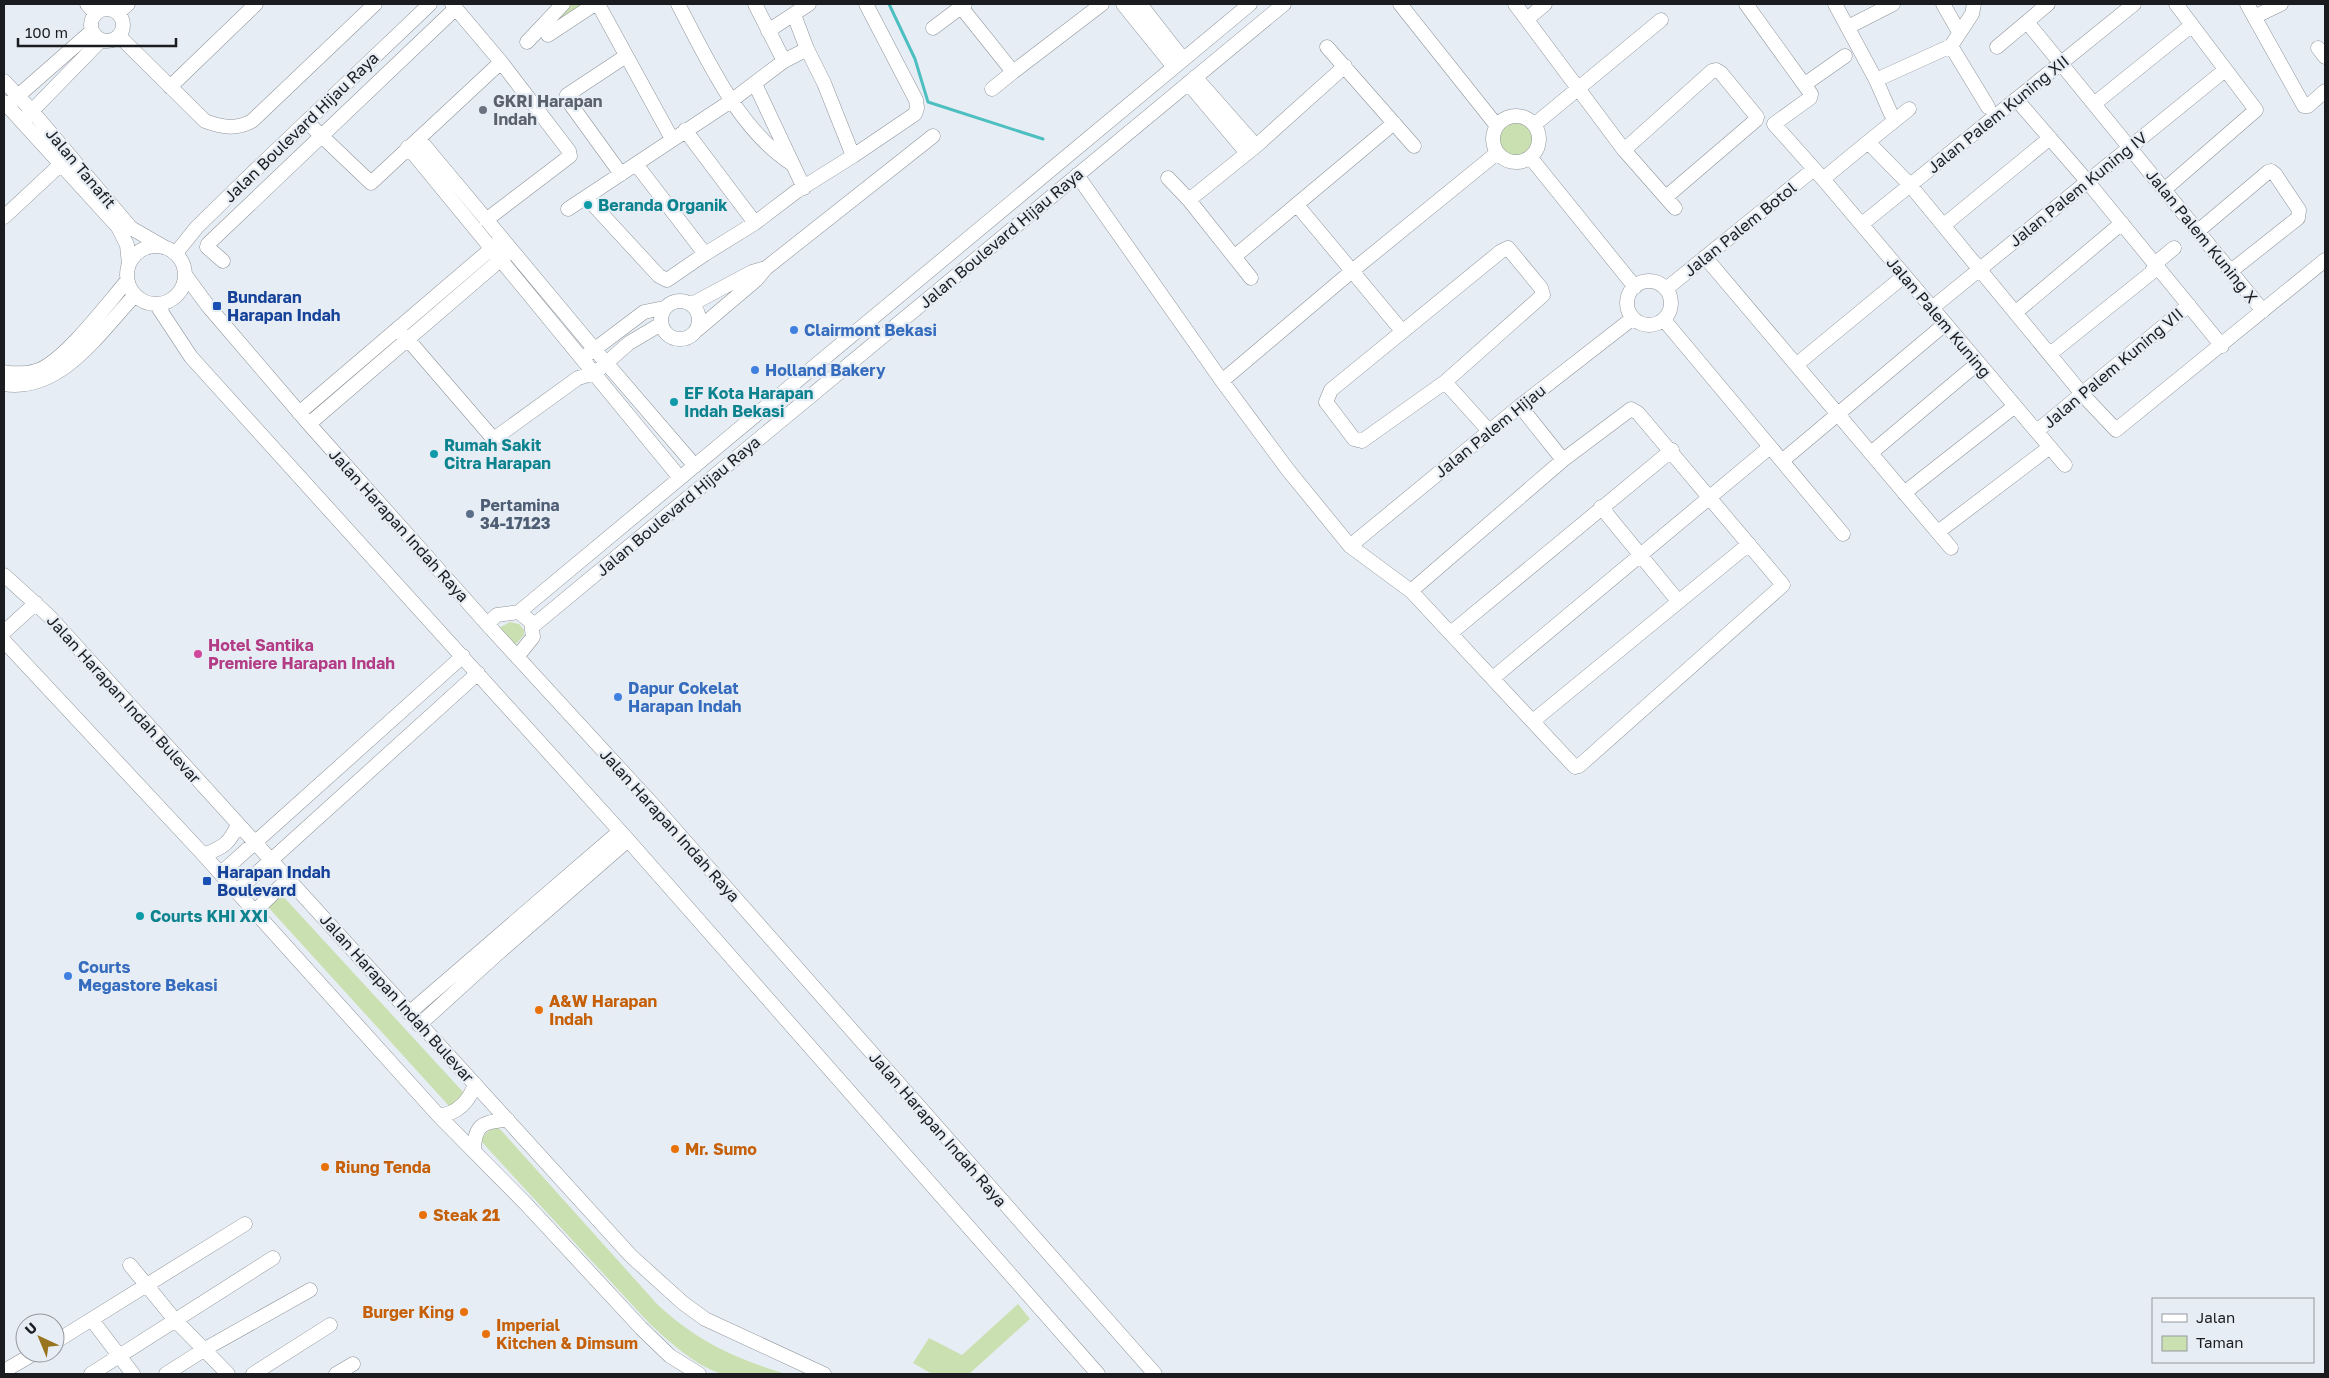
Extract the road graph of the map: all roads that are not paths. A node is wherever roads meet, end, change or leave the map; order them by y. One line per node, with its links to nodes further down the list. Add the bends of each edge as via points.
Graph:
1 (256, 4): 65 (street)
2 (375, 4): 65 (street, via 246,125 220,127 205,121)
3 (430, 4): 77 (street, Jalan Boulevard Hijau Raya)
4 (563, 4): 46 (street)
5 (596, 4): 45 (street); 51 (street)
6 (678, 4): 71 (street)
7 (755, 4): 41 (street)
8 (809, 4): 32 (street)
9 (866, 4): 94 (street, via 916,100 917,108 915,114)
10 (1102, 4): 59 (street)
11 (1123, 4): 34 (street)
12 (1140, 4): 34 (street)
13 (1250, 4): 56 (street, Jalan Boulevard Hijau Raya)
14 (1400, 4): 81 (street)
15 (1515, 4): 35 (street)
16 (1545, 4): 35 (street)
17 (1746, 4): 64 (street)
18 (1835, 4): 39 (street)
19 (1893, 4): 39 (street)
20 (1943, 4): 42 (street)
21 (1974, 4): 42 (street, via 1972,14)
22 (2048, 4): 37 (street)
23 (2134, 4): 55 (street, Jalan Palem Kuning XII)
24 (2176, 4): 38 (street)
25 (2247, 4): 33 (street)
26 (2281, 4): 33 (street)
27 (1280, 5): 60 (street, Jalan Boulevard Hijau Raya)
28 (454, 6): 54 (street); 83 (street)
29 (963, 6): 40 (street); 59 (street)
30 (91, 8): 31 (street); 43 (street)
31 (124, 9): 44 (street)
32 (794, 15): 41 (street); 50 (street)
33 (2254, 18): 68 (street, via 2304,106)
34 (1144, 19): 56 (street)
35 (1527, 19): 67 (street)
36 (1661, 20): 67 (street)
37 (2027, 22): 49 (street); 55 (street, Jalan Palem Kuning X)
38 (2192, 25): 58 (street); 72 (street)
39 (1848, 26): 61 (street)
40 (933, 28)
41 (768, 31): 53 (street)
42 (1959, 32): 48 (street)
43 (96, 36): 44 (street, via 107,41); 70 (street); 75 (street)
44 (119, 36): 65 (street)
45 (548, 36)
46 (527, 42)
47 (1328, 46): 57 (street)
48 (1951, 46): 61 (street); 73 (street)
49 (1997, 47)
50 (807, 49): 53 (street); 94 (street)
51 (626, 56): 86 (street); 99 (street, via 566,98)
52 (1845, 56): 64 (street)
53 (784, 61): 63 (street)
54 (501, 62): 88 (street); 114 (street, via 570,151 570,156)
55 (2060, 62): 69 (street, Jalan Palem Kuning XII); 72 (street, Jalan Palem Kuning X)
56 (1179, 63): 120 (street, Jalan Boulevard Hijau Raya)
57 (1345, 66): 79 (street); 91 (street)
58 (2225, 70): 90 (street, Jalan Palem Kuning IV); 106 (street, via 2255,112)
59 (1013, 72): 66 (street)
60 (1192, 80): 91 (street); 101 (street, Jalan Boulevard Hijau Raya)
61 (1876, 80): 76 (street)
62 (4, 81): 70 (street, Jalan Tanafit)
63 (755, 84): 71 (street); 98 (street)
64 (1805, 84): 100 (street, Jalan Palem Kuning, via 1811,97 1774,123)
65 (170, 86)
66 (992, 89)
67 (1577, 90): 80 (street); 92 (street)
68 (2325, 91)
69 (2016, 99): 85 (street); 104 (street, Jalan Palem Kuning XII)
70 (10, 101): 75 (street, Jalan Tanafit); 78 (street, Jalan Tanafit)
71 (731, 101): 82 (street); 98 (street, via 769,145)
72 (2094, 104): 90 (street, Jalan Palem Kuning X)
73 (1988, 107)
74 (1908, 109): 87 (street, Jalan Palem Botol)
75 (32, 111): 78 (street); 124 (street, Jalan Tanafit, via 131,228)
76 (1891, 114)
77 (311, 117): 83 (street); 124 (street, Jalan Boulevard Hijau Raya)
78 (22, 121): 96 (street, Jalan Tanafit)
79 (1394, 123): 89 (street); 110 (street)
80 (1534, 124): 81 (street, via 1512,116); 95 (street, via 1539,141)
81 (1497, 126): 93 (street, via 1492,140)
82 (685, 130): 86 (street); 115 (street)
83 (326, 132): 88 (street, via 371,183); 131 (street, via 208,244 209,250)
84 (933, 136): 135 (street)
85 (2050, 138): 103 (street); 118 (street)
86 (672, 139): 97 (street)
87 (1868, 142): 100 (street, Jalan Palem Botol); 104 (street)
88 (414, 143): 114 (street); 121 (street)
89 (1414, 146)
90 (2130, 146): 103 (street, Jalan Palem Kuning IV); 106 (street, Jalan Palem Kuning X)
91 (1251, 149): 109 (street)
92 (1624, 150): 107 (street); 107 (street, via 1712,71 1722,73 1757,117 1756,120)
93 (1497, 153): 95 (street, via 1513,162); 137 (street)
94 (854, 156): 105 (street)
95 (1530, 157): 143 (street)
96 (61, 164): 113 (street); 133 (street, Jalan Tanafit, via 118,227 128,245)
97 (636, 164): 99 (street); 126 (street)
98 (792, 164): 105 (street)
99 (621, 174): 108 (street)
100 (1818, 174): 117 (street, Jalan Palem Kuning); 129 (street, Jalan Palem Botol)
101 (1077, 175): 125 (street, Jalan Boulevard Hijau Raya); 172 (street)
102 (1168, 178): 109 (street)
103 (2087, 181): 116 (street); 136 (street, Jalan Palem Kuning IV)
104 (1910, 185): 117 (street, Jalan Palem Kuning XII); 118 (street)
105 (804, 188): 115 (street)
106 (2165, 189): 119 (street, Jalan Palem Kuning X)
107 (1666, 197): 111 (street)
108 (587, 198): 112 (street); 126 (street, via 664,279 672,278)
109 (1189, 200): 128 (street)
110 (1297, 205): 128 (street); 137 (street)
111 (1675, 208)
112 (568, 210)
113 (4, 217)
114 (486, 220): 121 (street)
115 (755, 223): 126 (street)
116 (2122, 223): 134 (street); 153 (street)
117 (1862, 224): 140 (street, Jalan Palem Kuning)
118 (1944, 225): 136 (street)
119 (2198, 231): 138 (street, Jalan Palem Kuning X); 138 (street, via 2268,172 2275,174 2299,210 2298,218)
120 (968, 238): 122 (street, Jalan Boulevard Hijau Raya); 125 (street)
121 (497, 244): 127 (street); 161 (street)
122 (956, 248): 132 (street); 190 (street, Jalan Boulevard Hijau Raya)
123 (2174, 248): 134 (street)
124 (170, 250): 133 (street, via 152,246 140,250); 139 (street, via 183,263)
125 (982, 253): 132 (street, Jalan Boulevard Hijau Raya)
126 (705, 254)
127 (506, 255): 161 (street); 163 (street); 165 (street)
128 (1234, 257): 141 (street)
129 (1705, 257): 144 (street, Jalan Palem Botol); 168 (street)
130 (2325, 260): 152 (street)
131 (223, 261)
132 (971, 263): 194 (street, Jalan Boulevard Hijau Raya)
133 (129, 264): 142 (street)
134 (2155, 266): 148 (street); 164 (street, via 2151,273)
135 (766, 268): 147 (street, via 752,272); 159 (street)
136 (1981, 268): 151 (street, Jalan Palem Kuning IV); 153 (street)
137 (1352, 271): 160 (street); 172 (street)
138 (2231, 271): 152 (street, Jalan Palem Kuning X)
139 (186, 276): 146 (street, via 179,294 168,302); 149 (street, Jalan Harapan Indah Raya)
140 (1904, 276): 151 (street, Jalan Palem Kuning); 168 (street)
141 (1251, 278)
142 (127, 281): 145 (street); 169 (street, via 69,347 49,363 38,370 23,373)
143 (1634, 287): 144 (street, via 1654,282); 154 (street, via 1627,302)
144 (1666, 290): 155 (street, via 1671,302)
145 (134, 295): 146 (street, via 144,302); 174 (street, via 62,370 34,383)
146 (156, 304): 158 (street)
147 (692, 304): 150 (street, via 677,300); 159 (street, via 700,316)
148 (2189, 305): 162 (street); 175 (street, Jalan Palem Kuning VII)
149 (208, 306): 158 (street, via 191,299 180,302 170,314); 178 (street, Jalan Harapan Indah Raya)
150 (664, 308): 156 (street); 163 (street, via 644,312)
151 (1932, 308): 157 (street, Jalan Palem Kuning)
152 (2263, 310): 162 (street)
153 (2016, 312): 164 (street)
154 (1633, 318): 155 (street, via 1648,325); 176 (street, Jalan Palem Hijau)
155 (1664, 320): 183 (street)
156 (661, 324): 159 (street, via 664,332 678,340 686,339); 166 (street, via 639,336)
157 (1945, 324): 167 (street, Jalan Palem Kuning); 179 (street)
158 (171, 330): 211 (street, via 191,357)
159 (697, 330)
160 (1402, 331): 173 (street, via 1327,396 1326,402 1354,439 1362,441); 173 (street, via 1500,252 1508,248 1511,251 1544,292)
161 (402, 333): 171 (street, via 493,437); 178 (street); 180 (street)
162 (2222, 346): 175 (street, via 2116,430)
163 (593, 348): 165 (street); 166 (street)
164 (2050, 354): 175 (street)
165 (582, 359): 170 (street); 171 (street)
166 (606, 363): 170 (street); 190 (street)
167 (1978, 364): 177 (street, Jalan Palem Kuning); 186 (street)
168 (1796, 365): 179 (street)
169 (4, 372)
170 (595, 373): 171 (street); 191 (street)
171 (578, 378)
172 (1222, 381): 199 (street)
173 (1445, 382): 181 (street)
174 (4, 384)
175 (2083, 394): 182 (street, Jalan Palem Kuning VII)
176 (1520, 406): 181 (street, Jalan Palem Hijau); 187 (street)
177 (2015, 406): 182 (street, Jalan Palem Kuning); 192 (street)
178 (299, 413): 180 (street, Jalan Harapan Indah Raya)
179 (1838, 414): 186 (street); 188 (street)
180 (309, 424): 207 (street, Jalan Harapan Indah Raya)
181 (1490, 431): 199 (street, Jalan Palem Hijau)
182 (2036, 431): 184 (street, Jalan Palem Kuning)
183 (1770, 447): 188 (street); 193 (street)
184 (2050, 447): 189 (street, Jalan Palem Kuning); 196 (street)
185 (1672, 450): 187 (street, via 1632,409); 193 (street); 195 (street)
186 (1871, 454): 192 (street)
187 (1563, 460): 203 (street)
188 (1782, 461): 197 (street)
189 (2065, 465)
190 (695, 466): 191 (street, Jalan Boulevard Hijau Raya)
191 (677, 480): 194 (street); 206 (street, Jalan Boulevard Hijau Raya)
192 (1904, 493): 196 (street)
193 (1710, 497): 198 (street); 201 (street)
194 (686, 499): 208 (street, Jalan Boulevard Hijau Raya)
195 (1601, 507): 201 (street); 209 (street)
196 (1938, 532): 200 (street)
197 (1843, 534)
198 (1749, 544): 204 (street); 215 (street, via 1784,585 1781,589 1579,766 1572,764)
199 (1350, 546): 203 (street)
200 (1951, 548)
201 (1641, 554): 204 (street); 214 (street)
202 (4, 575): 205 (street, Jalan Harapan Indah Bulevar)
203 (1411, 591): 209 (street)
204 (1678, 601): 215 (street)
205 (36, 603): 210 (street); 216 (street, Jalan Harapan Indah Bulevar)
206 (519, 612): 207 (street, via 497,615); 208 (street)
207 (487, 624): 212 (street, Jalan Harapan Indah Raya)
208 (533, 626): 212 (street, via 533,637)
209 (1452, 632): 214 (street)
210 (5, 634): 219 (street)
211 (463, 656): 213 (street); 218 (street)
212 (517, 656): 254 (street, Jalan Harapan Indah Raya, via 655,807)
213 (478, 673): 217 (street); 220 (street)
214 (1493, 678): 215 (street)
215 (1533, 721)
216 (238, 824): 218 (street, Jalan Harapan Indah Bulevar); 219 (street, via 230,841)
217 (624, 835): 225 (street); 226 (street); 253 (street)
218 (255, 842): 220 (street, Jalan Harapan Indah Bulevar); 221 (street)
219 (204, 855): 221 (street)
220 (271, 859): 222 (street, Jalan Harapan Indah Bulevar); 223 (street)
221 (221, 873): 223 (street)
222 (288, 879): 224 (street); 225 (street, Jalan Harapan Indah Bulevar)
223 (237, 891): 224 (street)
224 (255, 911): 228 (street)
225 (409, 1013): 226 (street, Jalan Harapan Indah Bulevar)
226 (419, 1024): 227 (street, Jalan Harapan Indah Bulevar)
227 (475, 1084): 228 (street, via 471,1097 462,1107); 229 (street, Jalan Harapan Indah Bulevar)
228 (439, 1116): 230 (street)
229 (508, 1120): 230 (street, via 489,1121 482,1125 474,1137); 252 (street, Jalan Harapan Indah Bulevar, via 631,1256 683,1303 726,1330)
230 (474, 1151): 251 (street, via 641,1328 670,1356)
231 (245, 1224): 234 (street)
232 (273, 1258): 237 (street)
233 (130, 1265): 234 (street)
234 (145, 1284): 236 (street); 237 (street)
235 (310, 1290): 240 (street)
236 (92, 1320): 239 (street); 241 (street)
237 (175, 1320): 240 (street); 241 (street)
238 (330, 1325): 249 (street)
239 (65, 1336)
240 (205, 1349): 247 (street); 248 (street)
241 (120, 1357): 245 (street); 246 (street)
242 (18, 1363): 244 (street)
243 (353, 1364): 250 (street)
244 (4, 1371)
245 (91, 1374)
246 (133, 1374)
247 (166, 1374)
248 (228, 1374)
249 (253, 1374)
250 (336, 1374)
251 (699, 1374)
252 (824, 1374)
253 (1098, 1374)
254 (1155, 1374)

